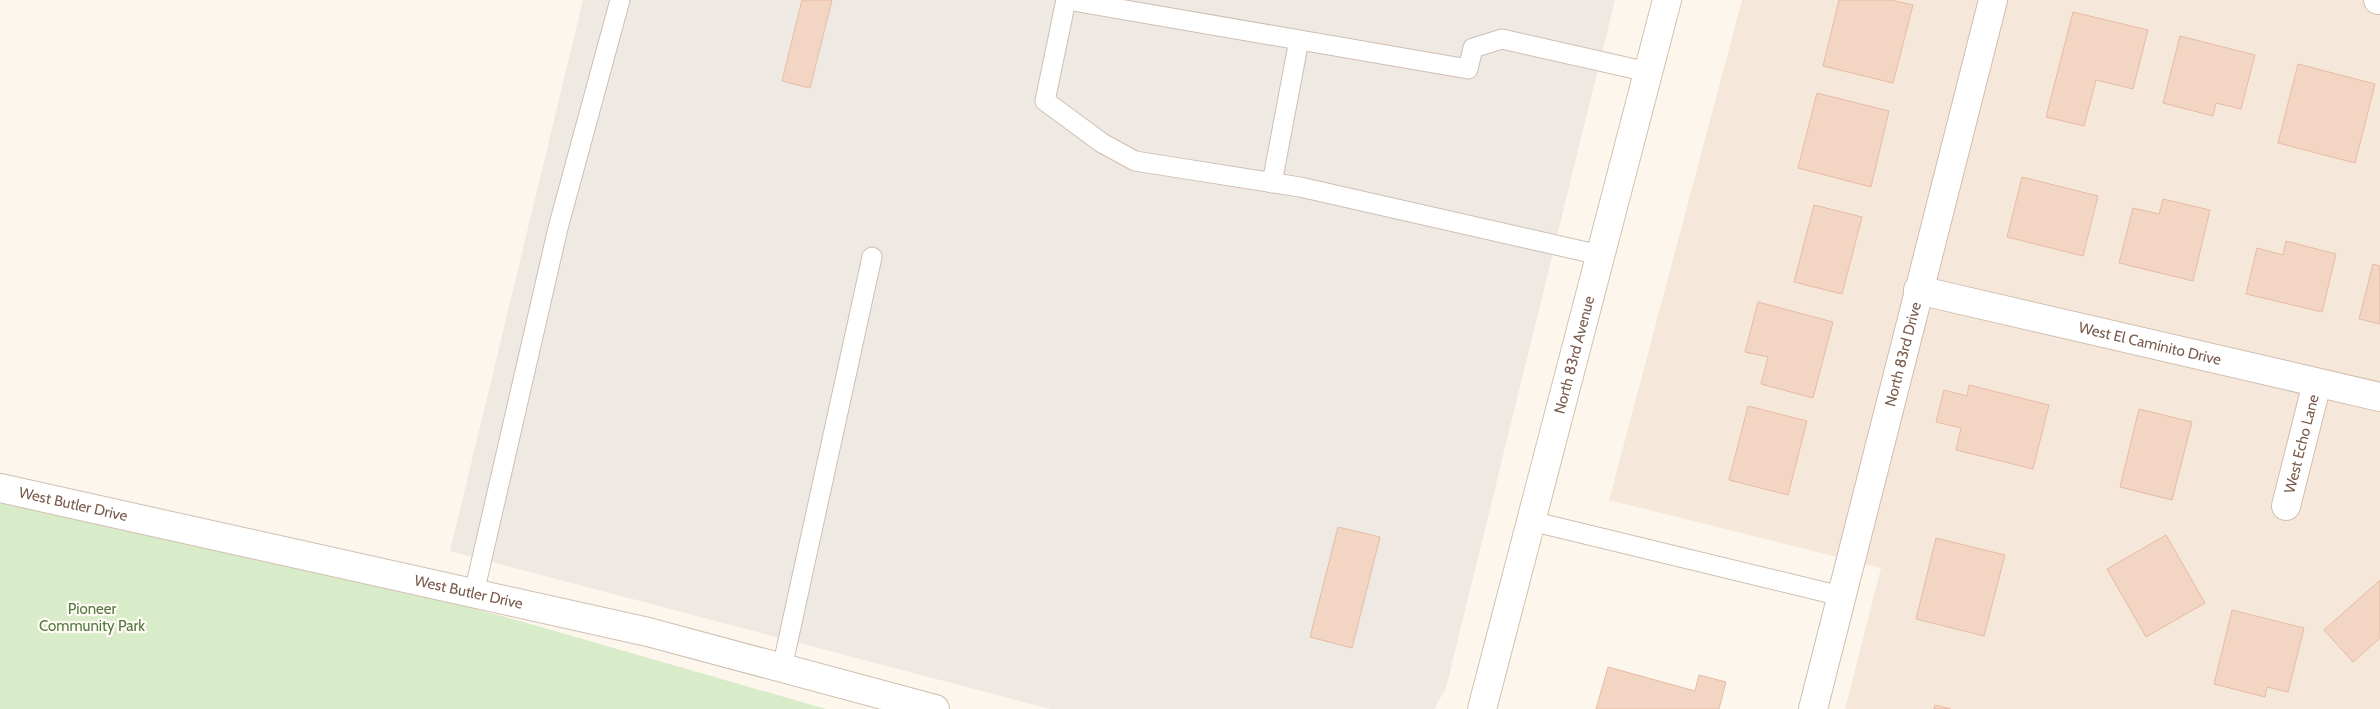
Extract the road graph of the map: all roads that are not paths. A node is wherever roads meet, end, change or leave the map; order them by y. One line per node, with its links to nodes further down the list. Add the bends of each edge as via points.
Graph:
1 (620, 0): 16 (lane, via 558,228)
2 (1066, 0): 5 (lane); 7 (lane, via 1045,101 1102,143 1135,161)
3 (1667, 0): 6 (street, North 83rd Avenue)
4 (1993, 0): 10 (street, North 83rd Drive)
5 (1299, 40): 6 (lane, via 1468,69 1474,48 1502,39); 7 (lane)
6 (1648, 72): 8 (street, North 83rd Avenue)
7 (1272, 183): 8 (lane)
8 (1600, 255): 15 (street, North 83rd Avenue)
9 (872, 257): 18 (lane)
10 (1918, 290): 11 (street, West El Caminito Drive); 17 (street, North 83rd Drive)
11 (2317, 383): 12 (street, West El Caminito Drive); 14 (street, West Echo Lane)
12 (2380, 397)
13 (0, 488): 16 (street, West Butler Drive)
14 (2286, 506)
15 (1531, 521): 17 (lane); 20 (street, North 83rd Avenue)
16 (474, 593): 18 (street, West Butler Drive, via 648,632)
17 (1841, 596): 21 (street, North 83rd Drive)
18 (782, 668): 19 (street, West Butler Drive)
19 (935, 709)
20 (1482, 709)
21 (1813, 709)

